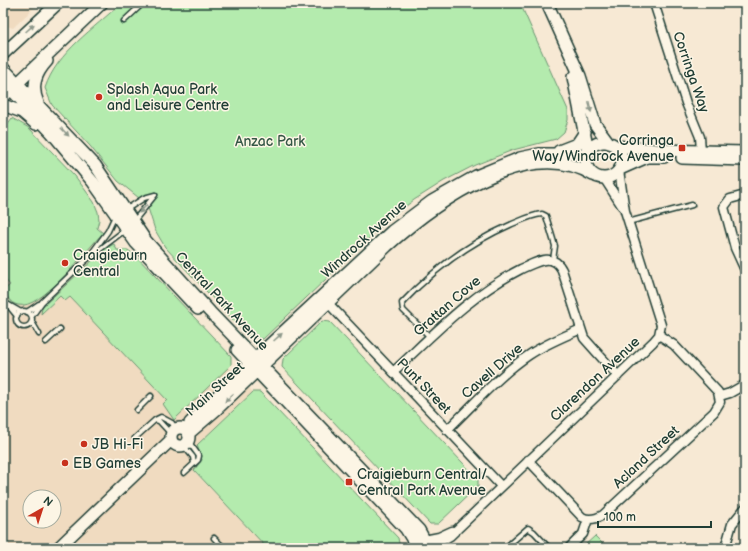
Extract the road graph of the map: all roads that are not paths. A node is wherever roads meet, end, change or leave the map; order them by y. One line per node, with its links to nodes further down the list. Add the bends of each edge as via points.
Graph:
1 (58, 3): 9 (street, one-way to 1)
2 (102, 3): 7 (street)
3 (132, 3): 6 (lane)
4 (547, 3): 10 (street)
5 (654, 3): 22 (street, Corringa Way, via 686,103 698,130)
6 (138, 5): 8 (lane)
7 (84, 21): 13 (street); 14 (street, via 75,35 45,63 33,88)
8 (124, 21)
9 (8, 44): 11 (street)
10 (566, 45): 16 (street); 17 (street, one-way to 17, via 580,76 595,124)
11 (3, 54)
12 (3, 68): 13 (street, Central Park Avenue)
13 (9, 87): 14 (street, Central Park Avenue); 23 (street, Central Park Avenue)
14 (38, 104): 21 (street, Central Park Avenue, one-way to 21)
15 (3, 105): 23 (street, via 22,112)
16 (585, 132): 18 (street); 20 (street, via 577,144)
17 (612, 144): 18 (street, via 597,143); 22 (street); 25 (street, via 622,156)
18 (587, 152): 20 (street, Windrock Avenue); 26 (street, via 586,165)
19 (745, 152): 22 (street)
20 (551, 153): 37 (street, Windrock Avenue, via 530,155 507,163 446,192 392,231)
21 (85, 154): 31 (street, Central Park Avenue, via 105,179); 33 (lane)
22 (702, 155): 24 (street); 25 (street, via 655,156)
23 (74, 160): 31 (street, Central Park Avenue)
24 (745, 160)
25 (620, 169): 27 (street); 30 (street, Clarendon Avenue)
26 (593, 175): 27 (street); 37 (street, Windrock Avenue, via 575,166 544,162 516,168 481,182 454,196 406,229)
27 (604, 178): 30 (street, Clarendon Avenue)
28 (745, 195): 36 (street, via 730,199 724,207 735,248)
29 (692, 205): 32 (lane)
30 (625, 211): 32 (street, Clarendon Avenue)
31 (119, 213): 33 (street, Central Park Avenue); 33 (lane, one-way to 33, via 144,198 155,195); 34 (lane)
32 (628, 222): 47 (street, Clarendon Avenue, via 661,325)
33 (129, 227): 34 (lane); 50 (street, Central Park Avenue, via 136,244)
34 (86, 260): 38 (lane)
35 (553, 260): 46 (street, via 562,270); 48 (street, Grattan Cove, via 545,259 532,264 492,284 463,306); 48 (lane, via 556,246 546,216 542,214 509,226 471,246 442,266 402,302 403,310)
36 (745, 270)
37 (325, 300): 50 (street, Windrock Avenue); 51 (street, Punt Street)
38 (42, 302): 40 (lane); 42 (lane)
39 (21, 312): 40 (lane); 41 (lane); 41 (lane, via 7,304)
40 (27, 312): 42 (lane)
41 (16, 316): 44 (lane, via 17,324)
42 (32, 316): 43 (lane)
43 (32, 322): 44 (lane); 44 (lane, via 39,334)
44 (27, 327)
45 (60, 329): 49 (lane)
46 (581, 330): 52 (street, via 590,346); 58 (street, Cavell Drive, via 528,356)
47 (659, 335): 52 (street, Clarendon Avenue); 55 (street, via 674,345)
48 (430, 337): 51 (street, Grattan Cove)
49 (46, 342)
50 (256, 365): 59 (street, Main Street); 68 (street, Central Park Avenue)
51 (393, 372): 58 (street, Punt Street)
52 (618, 376): 61 (street, Clarendon Avenue)
53 (744, 385): 55 (street)
54 (151, 396): 56 (lane)
55 (720, 396): 66 (street, Acland Street, via 717,408 666,457 603,515 597,519)
56 (137, 410)
57 (156, 420): 59 (lane); 59 (lane, via 165,418); 60 (lane)
58 (447, 430): 64 (street, Punt Street)
59 (180, 437): 62 (lane, via 193,457); 62 (lane, via 199,456); 69 (street, Main Street); 70 (street, Main Street)
60 (135, 438)
61 (528, 460): 64 (street, Clarendon Avenue); 66 (street, via 580,515)
62 (194, 464): 63 (lane)
63 (184, 473)
64 (501, 486): 68 (street, Clarendon Avenue, via 454,530)
65 (745, 508): 75 (street, via 732,524)
66 (588, 519): 74 (street, via 583,534)
67 (214, 538): 71 (lane)
68 (421, 545)
69 (58, 548)
70 (66, 548)
71 (224, 548)
72 (505, 548): 73 (lane, via 528,528)
73 (549, 548)
74 (569, 548)
75 (725, 548)

